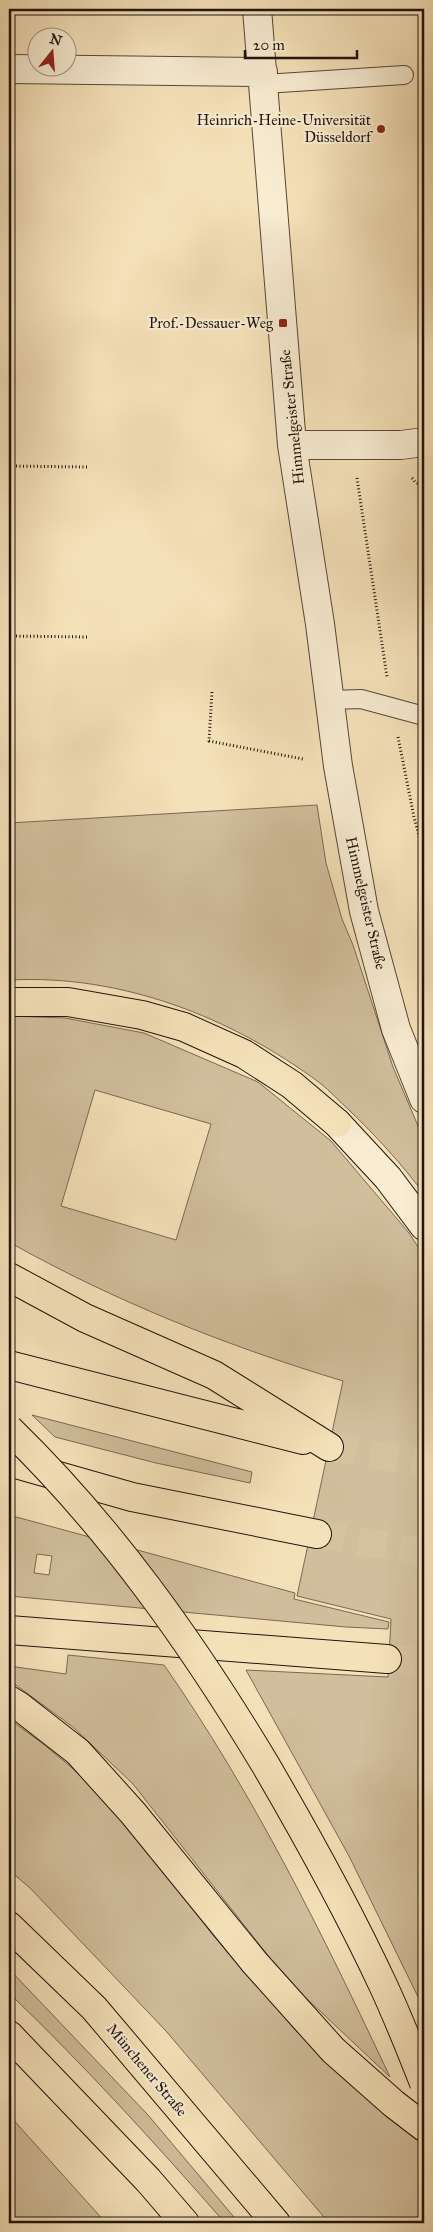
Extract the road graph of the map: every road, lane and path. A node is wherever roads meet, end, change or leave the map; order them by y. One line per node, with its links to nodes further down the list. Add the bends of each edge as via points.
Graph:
1 (257, 9): 4 (street, Himmelgeister Straße)
2 (9, 70): 4 (street)
3 (404, 76): 4 (lane)
4 (264, 78): 6 (street, Himmelgeister Straße)
5 (424, 442): 7 (street)
6 (292, 445): 7 (street); 13 (street, Himmelgeister Straße)
7 (353, 445): 14 (path)
8 (9, 466): 9 (path)
9 (87, 467)
10 (9, 636): 11 (path)
11 (89, 637)
12 (212, 692): 16 (path, via 209,741)
13 (330, 700): 14 (lane, via 361,700); 16 (street, Himmelgeister Straße)
14 (393, 709): 15 (lane); 17 (path)
15 (424, 716)
16 (338, 766): 19 (street, Himmelgeister Straße, via 364,911 396,1029)
17 (424, 854)
18 (9, 1002): 20 (highway, via 68,1002 142,1015 184,1027 244,1054 292,1085)
19 (424, 1099)
20 (338, 1123): 21 (street, via 388,1178)
21 (424, 1226)
22 (9, 1277): 23 (highway, via 85,1318 214,1374 328,1447)
23 (9, 1365)
24 (9, 1429): 33 (highway, bridge, via 94,1518 148,1586 222,1692 308,1838 383,1985)
25 (9, 1462): 26 (highway, via 132,1497)
26 (316, 1534)
27 (9, 1630): 28 (highway)
28 (387, 1659)
29 (9, 1700): 34 (highway, via 78,1752 333,2050)
30 (9, 1926): 36 (highway, Münchener Straße, via 94,2008)
31 (9, 2035): 32 (highway)
32 (19, 2050): 35 (highway, via 148,2180)
33 (424, 2083)
34 (424, 2127)
35 (185, 2223)
36 (276, 2223)

